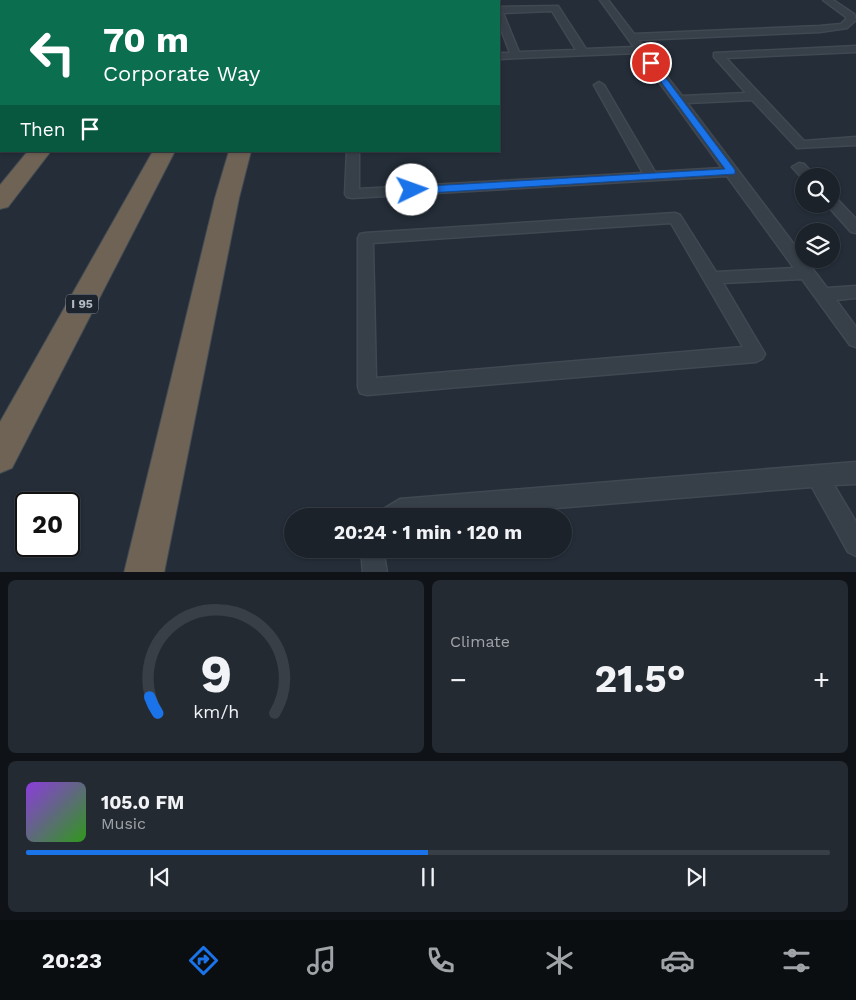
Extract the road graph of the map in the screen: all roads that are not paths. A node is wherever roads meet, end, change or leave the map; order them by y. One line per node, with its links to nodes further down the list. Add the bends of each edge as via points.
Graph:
1 (604, 0): 5 (lane)
2 (827, 0): 5 (lane, via 851,16 844,26)
3 (500, 12): 8 (lane, via 555,8)
4 (500, 15): 11 (lane)
5 (631, 37): 7 (lane)
6 (856, 49): 9 (lane)
7 (642, 50): 8 (lane); 14 (lane)
8 (583, 53): 11 (lane)
9 (718, 55): 13 (lane)
10 (500, 56): 11 (lane)
11 (516, 56)
12 (599, 85): 22 (lane)
13 (756, 96): 14 (lane); 16 (lane)
14 (678, 100): 21 (lane)
15 (856, 142): 16 (lane)
16 (801, 145)
17 (39, 152): 23 (highway)
18 (163, 152): 31 (highway, I 95)
19 (240, 152): 37 (highway)
20 (352, 152): 22 (lane, via 352,194)
21 (732, 172): 22 (lane); 26 (lane)
22 (651, 176)
23 (0, 201)
24 (840, 211): 25 (lane)
25 (856, 228)
26 (806, 273): 27 (lane); 29 (lane)
27 (712, 278): 27 (lane, via 675,218 365,238 367,387 756,354)
28 (856, 292): 29 (lane)
29 (822, 295): 30 (lane)
30 (856, 340)
31 (0, 456)
32 (856, 473): 33 (lane)
33 (817, 476): 34 (lane); 35 (lane)
34 (425, 508)
35 (856, 544)
36 (373, 558): 38 (lane)
37 (144, 572)
38 (375, 572)

